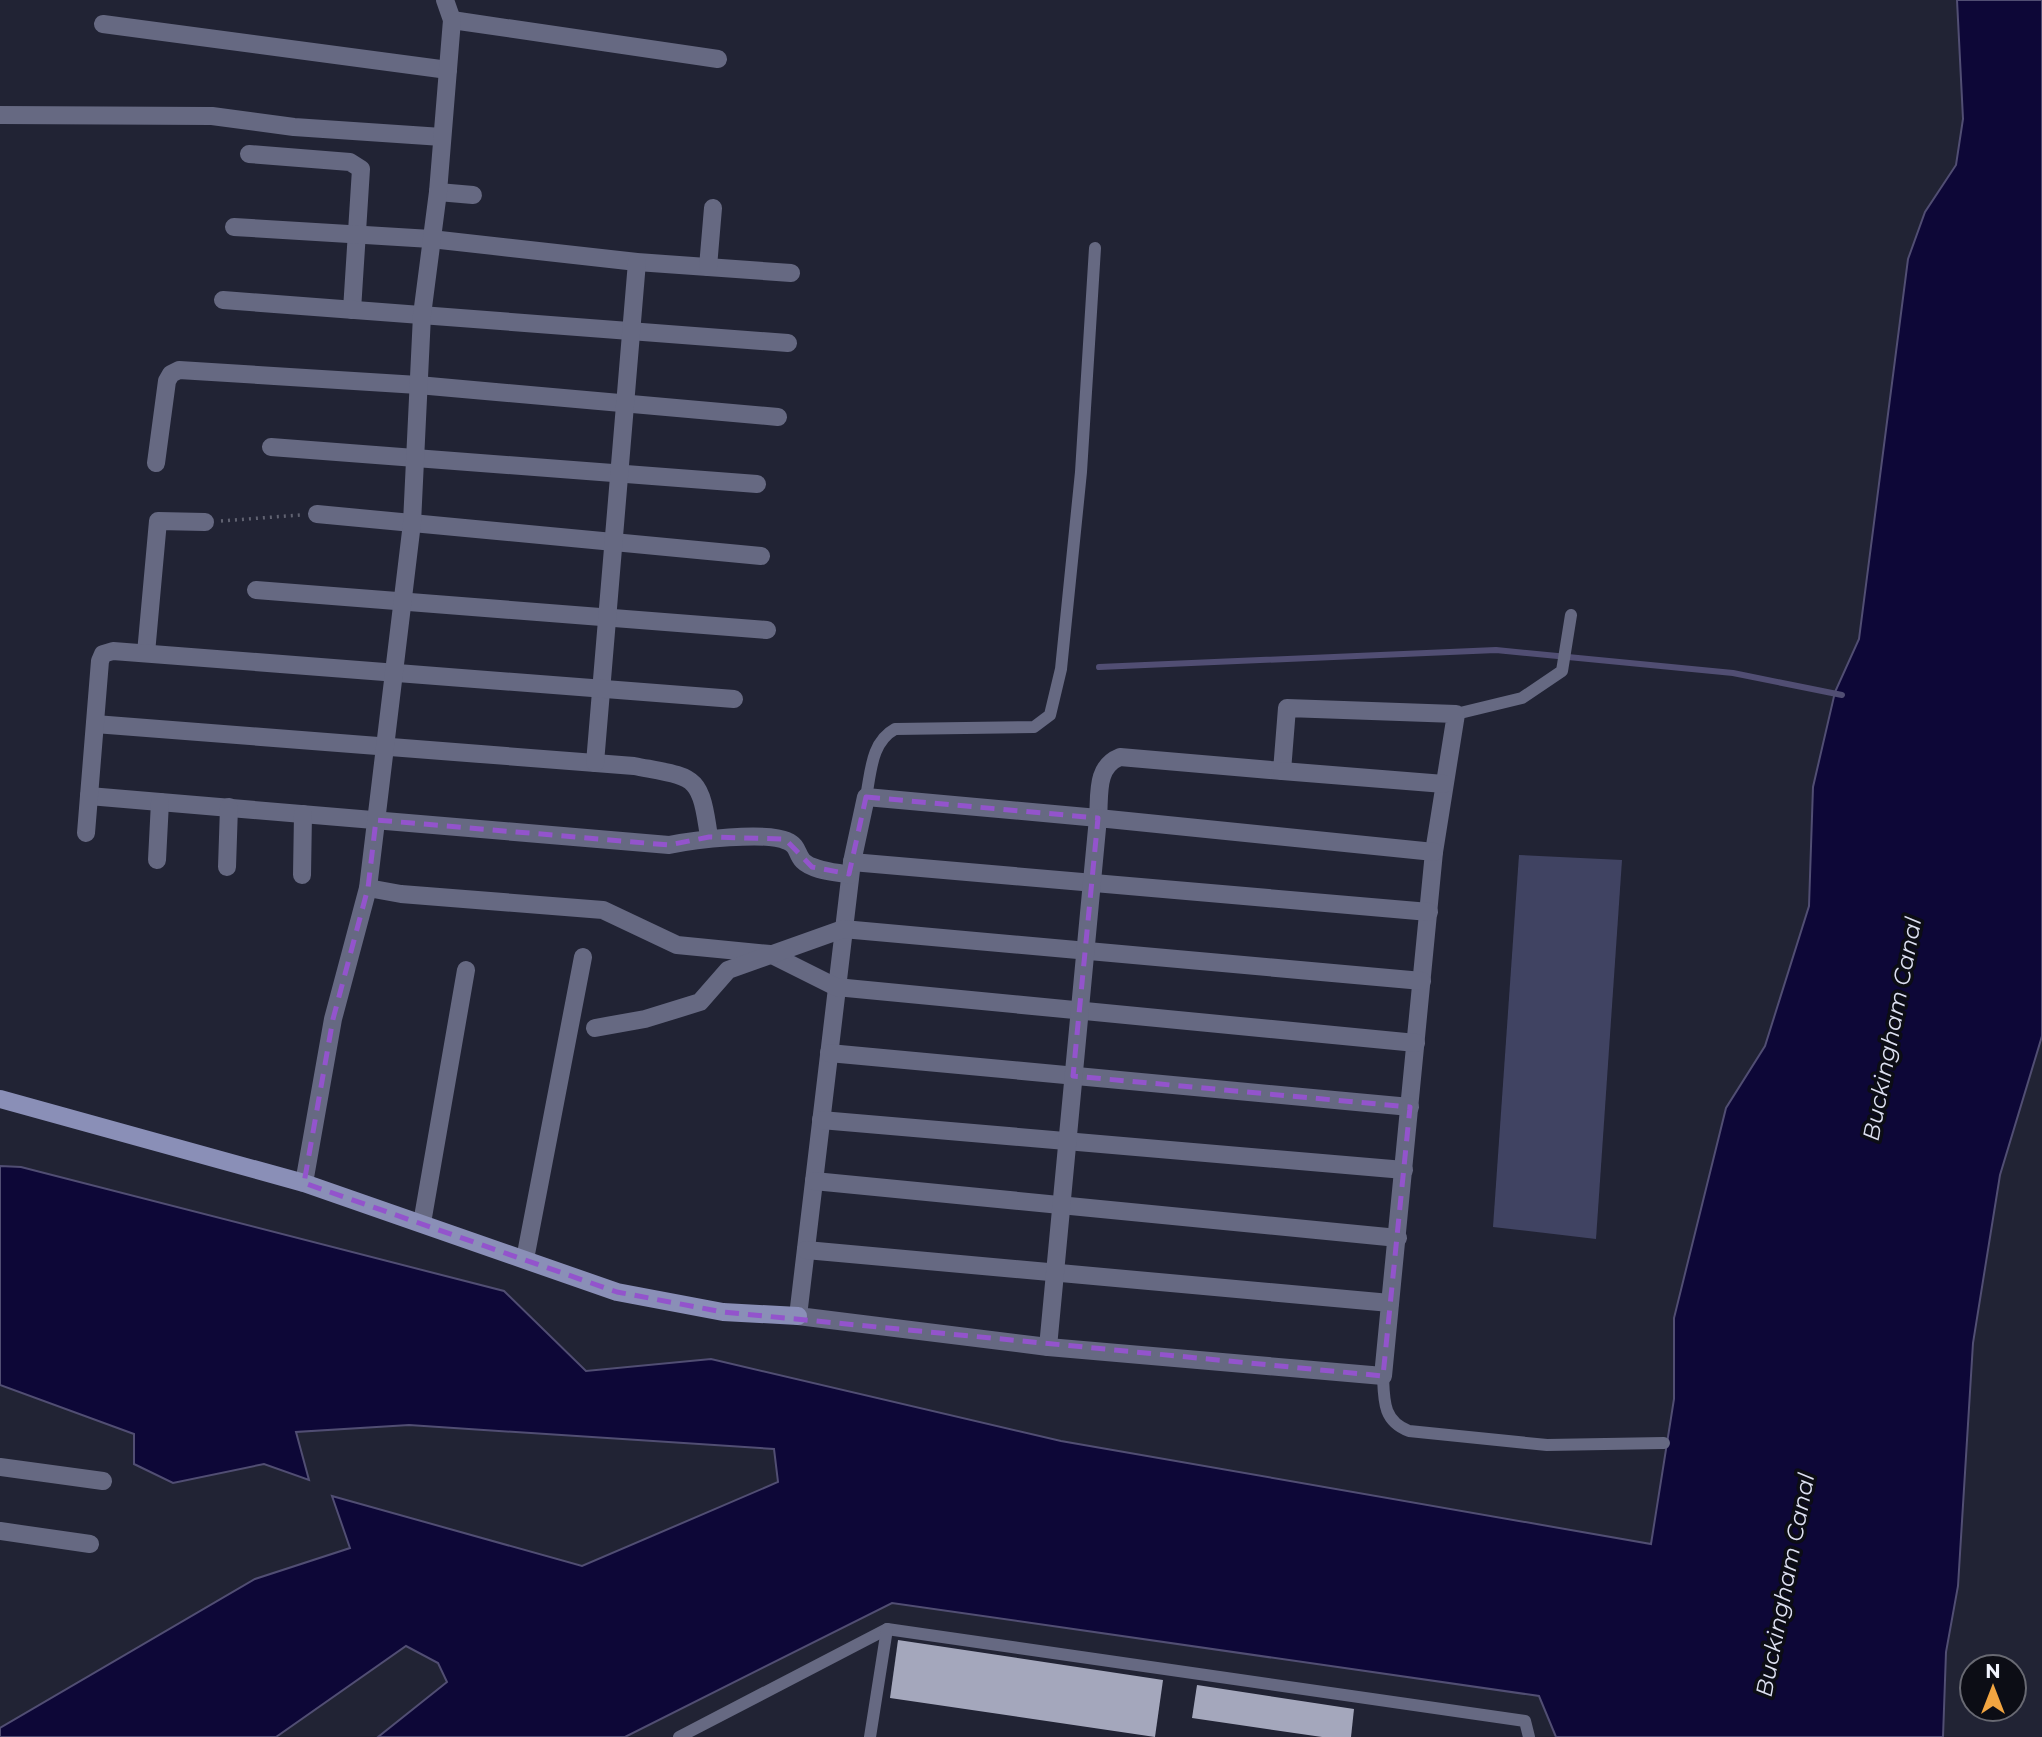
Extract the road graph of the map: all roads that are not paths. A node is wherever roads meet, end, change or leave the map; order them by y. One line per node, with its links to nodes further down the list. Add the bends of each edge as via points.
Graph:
1 (445, 0): 2 (street)
2 (452, 20): 4 (street); 5 (street)
3 (103, 24): 5 (street)
4 (718, 59)
5 (448, 70): 8 (street)
6 (0, 115): 7 (street, via 212,116)
7 (294, 127): 8 (street); 10 (street)
8 (442, 137): 11 (street)
9 (249, 154): 10 (street)
10 (293, 159): 15 (street, via 350,162 361,169)
11 (438, 192): 12 (street); 16 (street)
12 (473, 195)
13 (713, 208): 19 (street)
14 (234, 227): 15 (street)
15 (356, 233): 16 (street); 22 (street)
16 (431, 239): 18 (street); 23 (street)
17 (1095, 248): 55 (lane, via 1080,485 1061,669 1050,715 1034,727 895,729 883,736 875,752)
18 (637, 262): 19 (street); 24 (street)
19 (708, 267): 20 (street)
20 (791, 273)
21 (223, 300): 22 (street)
22 (352, 310): 23 (street)
23 (422, 316): 24 (street); 26 (street)
24 (632, 331): 25 (street); 27 (street)
25 (788, 344)
26 (418, 385): 27 (street); 30 (street); 31 (street, via 179,370 167,381)
27 (625, 403): 28 (street); 32 (street)
28 (778, 417)
29 (271, 447): 30 (street)
30 (413, 456): 32 (street); 36 (street)
31 (156, 463)
32 (620, 472): 33 (street); 37 (street)
33 (757, 484)
34 (317, 514): 36 (street)
35 (205, 522): 44 (street, via 158,521)
36 (411, 523): 37 (street); 40 (street)
37 (613, 544): 38 (street); 42 (street)
38 (761, 556)
39 (256, 590): 40 (street)
40 (404, 600): 42 (street); 45 (street)
41 (1571, 615): 48 (lane, via 1562,671 1522,698)
42 (607, 617): 43 (street); 46 (street)
43 (767, 630)
44 (146, 653): 45 (street); 49 (street, via 103,654)
45 (395, 671): 46 (street); 50 (street)
46 (601, 688): 47 (street); 51 (street)
47 (734, 699)
48 (1456, 714): 52 (street, via 1287,708); 53 (street)
49 (95, 724): 50 (street); 54 (street)
50 (386, 745): 51 (street); 60 (street)
51 (595, 763): 62 (street, via 634,766 690,780 703,794)
52 (1282, 771): 53 (street); 59 (street, via 1120,757 1108,762 1101,774)
53 (1444, 784): 63 (street)
54 (89, 796): 56 (street); 61 (street)
55 (866, 797): 59 (street); 66 (street)
56 (160, 802): 57 (street); 64 (street)
57 (229, 807): 58 (street); 65 (street)
58 (303, 814): 60 (street); 67 (street)
59 (1098, 818): 63 (street); 68 (street)
60 (376, 820): 62 (street, via 668,845); 69 (street)
61 (86, 833)
62 (709, 837): 66 (street, via 785,839 797,846 802,860 812,867)
63 (1434, 852): 70 (street)
64 (157, 860)
65 (227, 867)
66 (851, 868): 68 (street); 71 (street)
67 (302, 875)
68 (1091, 882): 70 (street); 72 (street)
69 (368, 888): 73 (street, via 603,910 677,944); 89 (street, via 333,1019)
70 (1429, 912): 76 (street)
71 (843, 929): 72 (street); 73 (street); 77 (street)
72 (1085, 950): 76 (street); 78 (street)
73 (770, 954): 77 (street); 79 (street, via 728,970 700,1002)
74 (583, 957): 94 (street)
75 (466, 970): 91 (street)
76 (1422, 981): 80 (street)
77 (836, 987): 78 (street); 81 (street)
78 (1080, 1009): 80 (street); 82 (street)
79 (595, 1028)
80 (1416, 1043): 84 (street)
81 (829, 1053): 82 (street); 85 (street)
82 (1073, 1076): 84 (street); 86 (street)
83 (0, 1099): 89 (street)
84 (1410, 1107): 87 (street)
85 (821, 1120): 86 (street); 88 (street)
86 (1067, 1142): 87 (street); 90 (street)
87 (1404, 1170): 92 (street)
88 (814, 1181): 90 (street); 93 (street)
89 (304, 1183): 91 (street)
90 (1061, 1207): 92 (street); 95 (street)
91 (422, 1223): 94 (street)
92 (1398, 1238): 96 (street)
93 (806, 1250): 95 (street); 97 (street)
94 (525, 1259): 97 (street, via 617,1292 723,1311)
95 (1055, 1271): 96 (street); 98 (street)
96 (1391, 1303): 99 (street)
97 (798, 1316): 98 (street)
98 (1048, 1347): 99 (street)
99 (1383, 1376): 100 (lane, via 1389,1417 1409,1431 1547,1445)
100 (1664, 1443)
101 (0, 1466): 102 (street)
102 (103, 1481)
103 (0, 1531): 104 (street)
104 (90, 1544)
105 (887, 1629): 106 (lane); 107 (lane); 108 (lane, via 1525,1721)
106 (679, 1737)
107 (870, 1737)
108 (1529, 1737)

